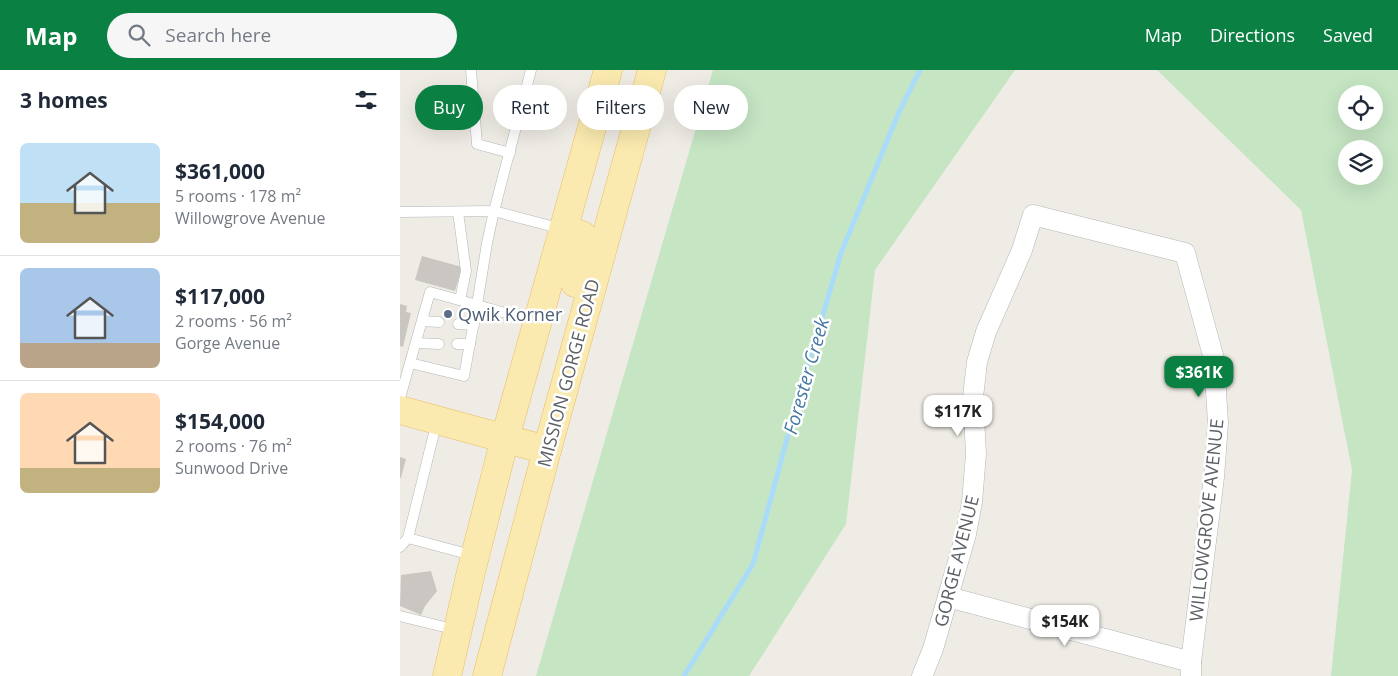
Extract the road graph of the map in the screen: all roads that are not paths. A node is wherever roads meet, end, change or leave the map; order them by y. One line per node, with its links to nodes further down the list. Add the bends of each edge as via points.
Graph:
1 (471, 70): 5 (lane, via 477,144)
2 (532, 70): 5 (lane)
3 (608, 70): 10 (main road)
4 (652, 70): 22 (main road, MISSION GORGE ROAD)
5 (510, 153): 6 (lane)
6 (494, 211): 8 (lane); 10 (lane); 12 (lane)
7 (400, 212): 8 (lane)
8 (458, 212): 11 (lane, via 466,270)
9 (1033, 215): 32 (street, GORGE AVENUE, via 976,362 973,397 976,454 972,502); 35 (street, WILLOWGROVE AVENUE, via 1185,253 1214,359 1218,424)
10 (563, 229): 15 (main road); 22 (main road, via 582,236 583,240 572,297)
11 (460, 300): 12 (lane); 13 (lane, via 430,292)
12 (477, 305): 15 (lane); 17 (lane)
13 (422, 321): 14 (lane); 18 (lane)
14 (439, 322)
15 (537, 322): 27 (main road)
16 (458, 324): 17 (lane)
17 (474, 325): 21 (lane)
18 (416, 343): 19 (lane); 23 (lane)
19 (439, 344)
20 (458, 344): 21 (lane)
21 (470, 344): 23 (lane, via 464,376)
22 (574, 351): 28 (main road, MISSION GORGE ROAD)
23 (410, 363): 24 (lane)
24 (400, 398)
25 (400, 410): 26 (main road)
26 (438, 420): 27 (main road); 29 (lane)
27 (505, 438): 28 (main road); 31 (main road)
28 (547, 450): 37 (main road, MISSION GORGE ROAD)
29 (408, 538): 30 (lane); 31 (lane)
30 (400, 547)
31 (475, 556): 34 (main road)
32 (948, 598): 35 (street); 38 (street, GORGE AVENUE)
33 (400, 616): 34 (lane)
34 (458, 631): 36 (main road)
35 (1191, 669)
36 (447, 676)
37 (487, 676)
38 (922, 676)

